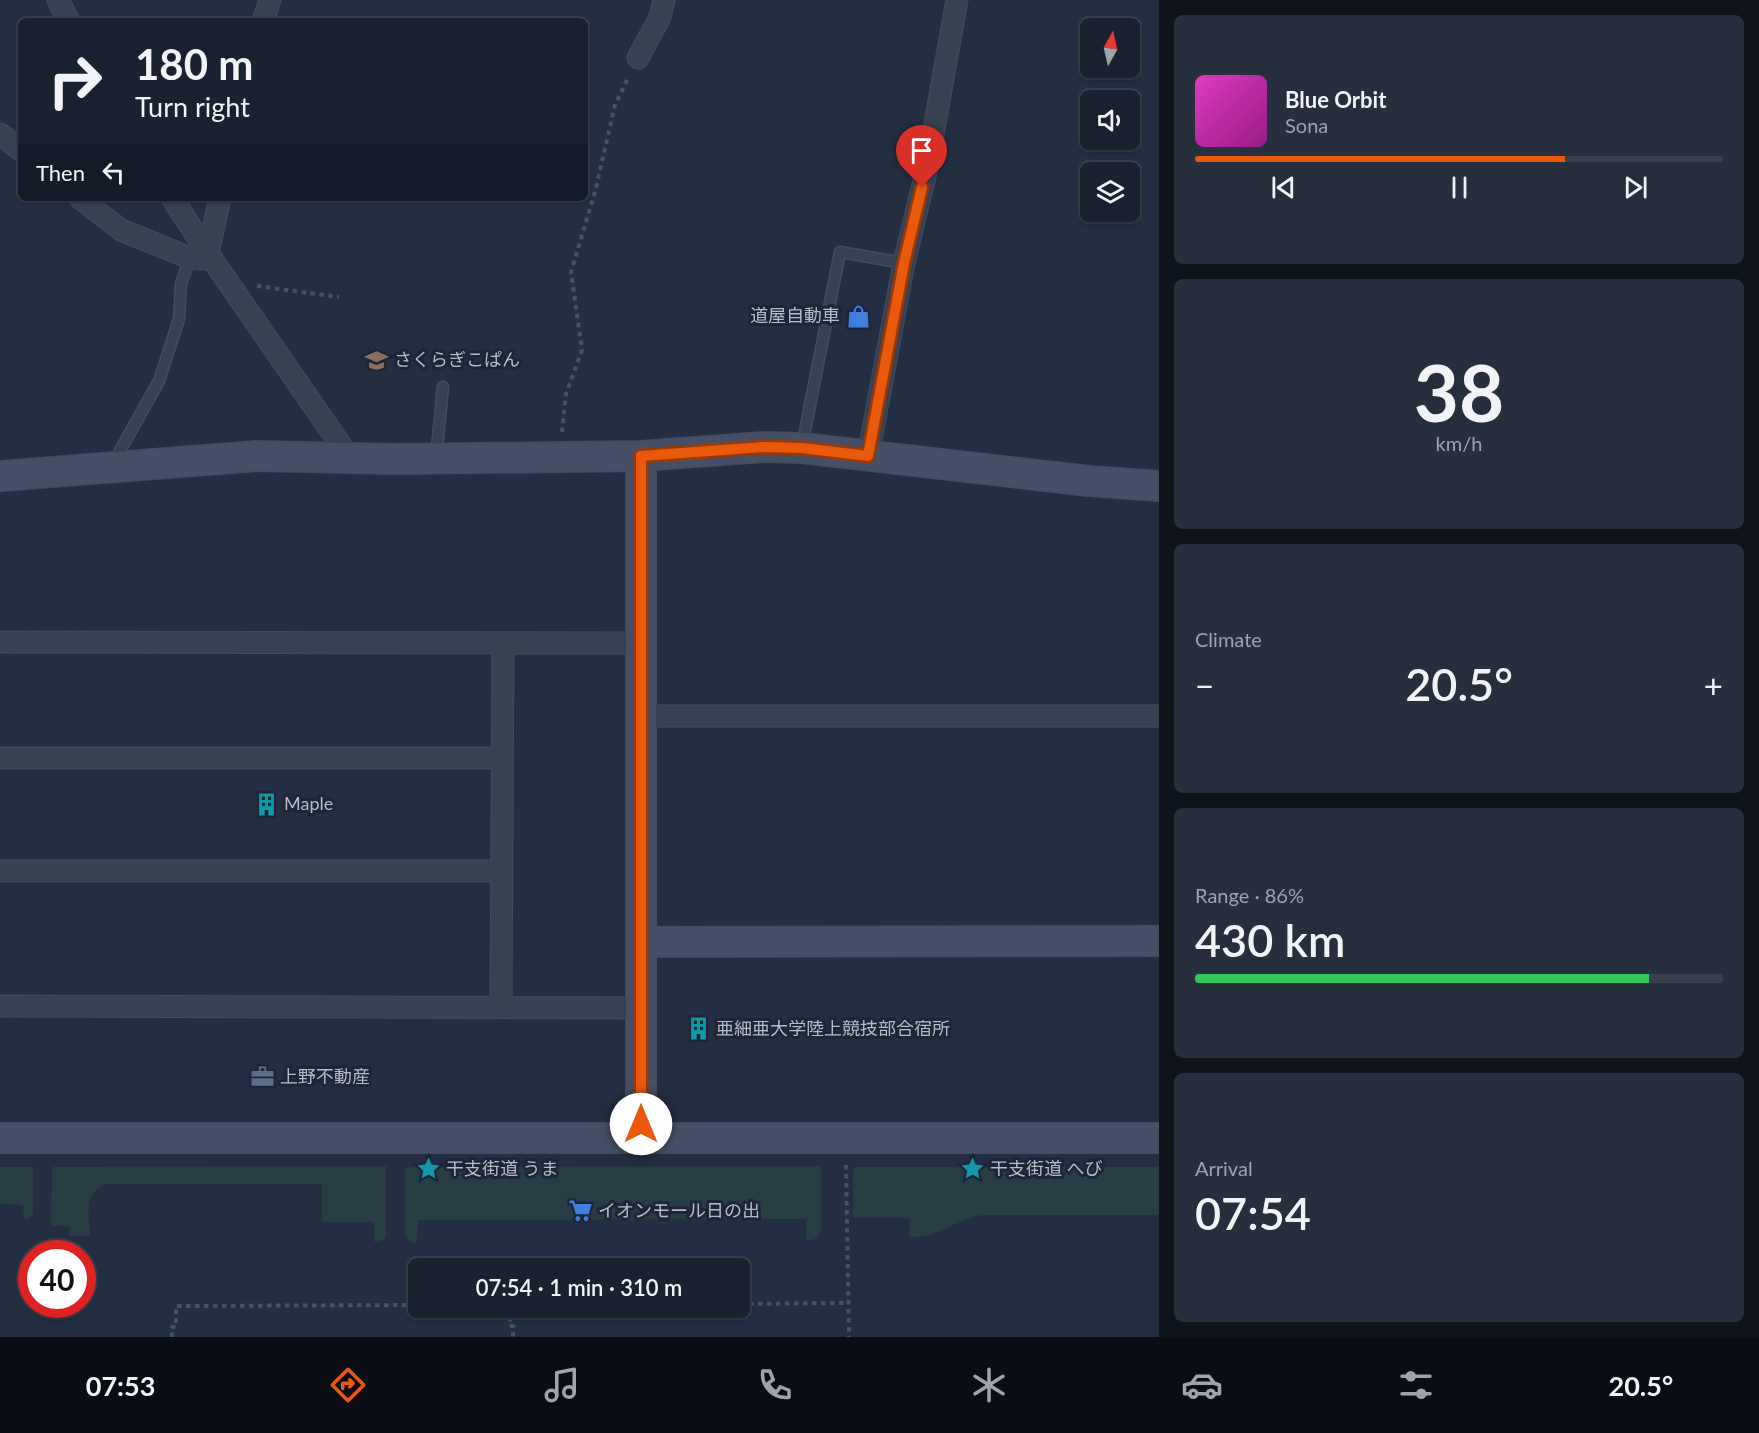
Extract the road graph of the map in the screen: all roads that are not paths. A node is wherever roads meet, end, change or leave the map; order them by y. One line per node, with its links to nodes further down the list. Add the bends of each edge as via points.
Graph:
1 (58, 0): 5 (street)
2 (270, 0): 6 (street)
3 (664, 0): 7 (street, via 660,17)
4 (957, 0): 14 (street, via 927,168)
5 (67, 18)
6 (264, 18)
7 (638, 58)
8 (0, 134): 9 (street)
9 (18, 148)
10 (84, 201): 13 (street, via 120,230)
11 (174, 201): 13 (street)
12 (219, 201): 13 (street)
13 (203, 257): 19 (street, via 230,282); 21 (lane, via 181,284 178,319 159,381)
14 (904, 263): 16 (lane, via 840,252); 18 (street)
15 (443, 387): 20 (lane)
16 (802, 448): 17 (street); 18 (street)
17 (641, 456): 20 (street); 26 (street)
18 (868, 456): 23 (street)
19 (349, 457): 20 (street); 21 (street, via 257,456)
20 (436, 458)
21 (110, 467): 22 (street)
22 (0, 476)
23 (1159, 486)
24 (0, 642): 25 (street)
25 (502, 643): 26 (street); 30 (street)
26 (641, 643): 27 (street)
27 (641, 716): 28 (street); 34 (street)
28 (1159, 716)
29 (0, 758): 30 (street)
30 (502, 758): 32 (street)
31 (0, 871): 32 (street)
32 (501, 871): 36 (street)
33 (1159, 941): 34 (street)
34 (641, 942): 37 (street)
35 (0, 1006): 36 (street)
36 (501, 1007): 37 (street)
37 (641, 1008): 39 (street)
38 (0, 1138): 39 (street)
39 (641, 1138): 40 (street)
40 (1159, 1138)

